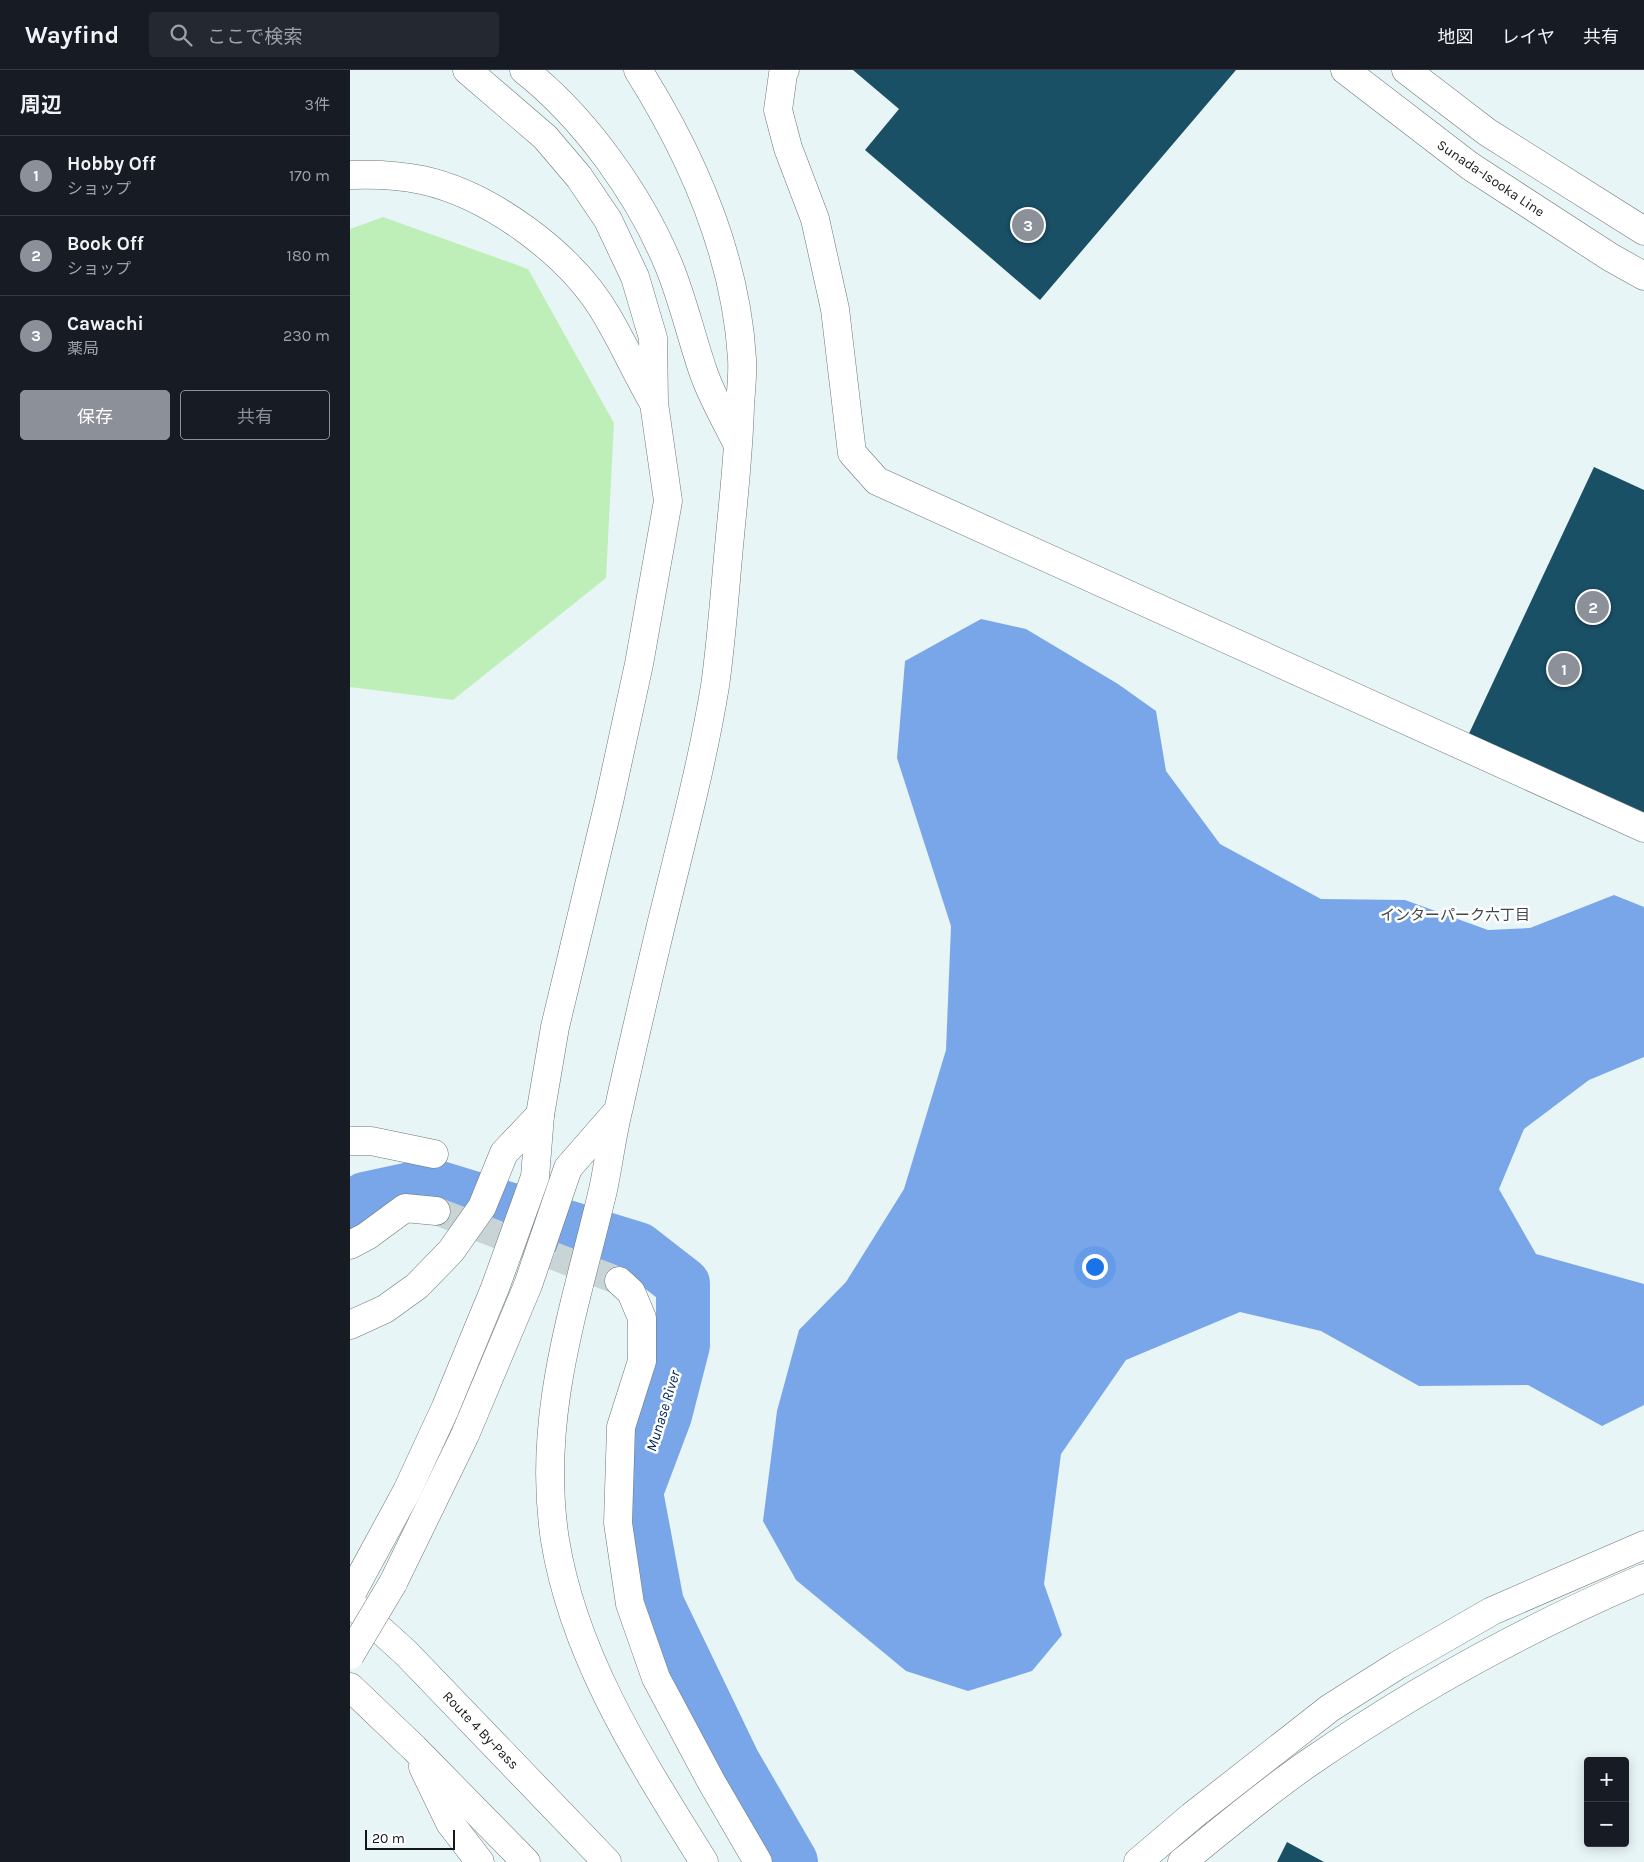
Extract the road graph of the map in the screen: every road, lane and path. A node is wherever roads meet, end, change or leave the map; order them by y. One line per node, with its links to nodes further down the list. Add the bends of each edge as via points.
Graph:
1 (467, 70): 10 (main road, via 545,138 579,177 608,220 634,277 653,338)
2 (524, 70): 11 (main road, via 584,126 645,217 669,266 703,373)
3 (638, 70): 11 (main road, via 688,157 732,287 742,360)
4 (785, 70): 12 (main road, via 778,110 788,148 815,219 835,309 852,453 876,481)
5 (1345, 70): 9 (main road, Sunada-Isooka Line, via 1470,166)
6 (1406, 70): 8 (main road, via 1487,132)
7 (350, 175): 10 (main road, via 376,174 422,180 467,196 512,220 550,248 607,315)
8 (1644, 231)
9 (1644, 276)
10 (654, 403): 14 (main road, via 668,501 639,664 555,1027)
11 (739, 447): 13 (main road, via 715,685)
12 (1644, 828)
13 (617, 1112): 25 (main road, bridge, via 568,1168 528,1285 461,1443 393,1582); 31 (main road, via 603,1188 571,1312 558,1379 550,1446 550,1491 556,1544 590,1658 617,1716)
14 (540, 1115): 20 (main road, via 504,1153 482,1207 451,1251 417,1286 385,1309); 23 (main road, via 535,1177 495,1288 407,1491)
15 (350, 1141): 16 (main road, via 371,1141)
16 (434, 1154)
17 (436, 1211): 18 (main road, via 405,1208)
18 (350, 1245)
19 (619, 1281): 32 (main road, via 631,1292 642,1318 642,1361 621,1427 618,1523 630,1604 656,1678)
20 (350, 1325)
21 (1644, 1545): 33 (main road, via 1492,1611 1391,1670 1314,1720)
22 (1644, 1578): 34 (main road, via 1525,1634 1380,1717 1309,1762)
23 (350, 1596)
24 (350, 1603): 30 (main road, Route 4 By-Pass, via 406,1653)
25 (350, 1655)
26 (350, 1687): 27 (main road)
27 (414, 1748): 28 (main road, via 450,1822); 29 (main road)
28 (480, 1862)
29 (526, 1862)
30 (607, 1862)
31 (704, 1862)
32 (758, 1862)
33 (1138, 1862)
34 (1182, 1862)

